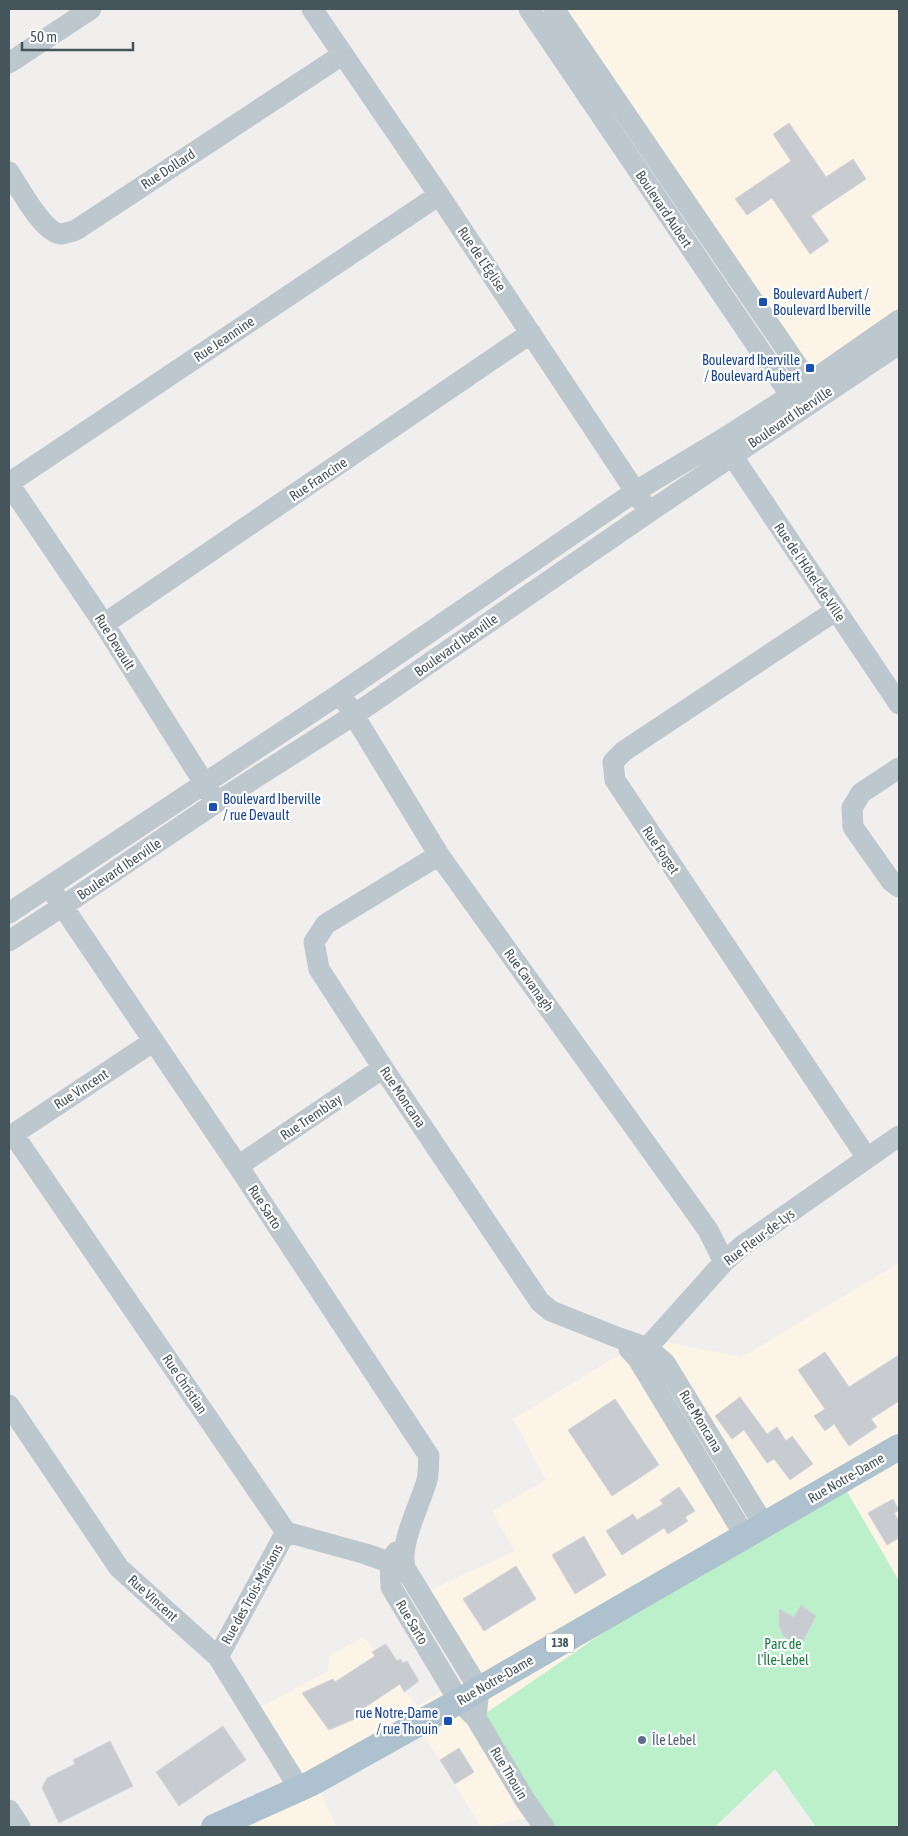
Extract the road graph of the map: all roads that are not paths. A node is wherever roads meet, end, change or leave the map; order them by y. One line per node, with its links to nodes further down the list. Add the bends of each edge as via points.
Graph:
1 (91, 9): 6 (street)
2 (312, 9): 5 (street, Rue de L'Église)
3 (529, 9): 13 (street, Boulevard Aubert)
4 (554, 9): 12 (street, Boulevard Aubert)
5 (342, 55): 7 (street, Rue Dollard, via 76,230 62,234 50,230); 8 (street, Rue de L'Église)
6 (9, 63)
7 (9, 172)
8 (439, 195): 10 (street, Rue de L'Église); 15 (street, Rue Jeannine)
9 (899, 320): 12 (street, Boulevard Iberville)
10 (531, 333): 16 (street, Rue de L'Église); 19 (street, Rue Francine)
11 (899, 344): 12 (street, Boulevard Iberville)
12 (814, 390): 13 (street, Boulevard Iberville)
13 (795, 403): 14 (street, Boulevard Iberville)
14 (727, 448): 16 (street, Boulevard Iberville); 17 (street, Boulevard Iberville); 18 (street, Rue de l'Hôtel-de-Ville)
15 (9, 484): 19 (street, Rue Devault)
16 (636, 491): 17 (street, Rue de L'Église); 20 (street, Boulevard Iberville)
17 (649, 512): 22 (street, Boulevard Iberville)
18 (835, 611): 21 (street, Rue de l'Hôtel-de-Ville); 36 (street, Rue Forget, via 624,751 613,762 615,780)
19 (104, 624): 24 (street, Rue Devault)
20 (341, 694): 22 (street, Rue Cavanagh); 24 (street, Boulevard Iberville)
21 (899, 704)
22 (354, 715): 25 (street, Boulevard Iberville); 26 (street, Rue Cavanagh)
23 (899, 768): 28 (street, via 861,793 852,808 854,827 890,881)
24 (204, 784): 25 (street, Rue Devault); 27 (street, Boulevard Iberville)
25 (217, 802): 29 (street, Boulevard Iberville)
26 (439, 855): 33 (street, Rue Moncana, via 326,924 314,942 319,969); 38 (street, Rue Cavanagh, via 708,1230)
27 (49, 886): 29 (street, Rue Sarto); 30 (street, Boulevard Iberville)
28 (899, 886)
29 (63, 906): 31 (street, Boulevard Iberville); 32 (street, Rue Sarto)
30 (9, 913)
31 (9, 941)
32 (154, 1041): 34 (street, Rue Vincent); 37 (street, Rue Sarto)
33 (383, 1068): 37 (street, Rue Tremblay); 39 (street, Rue Moncana, via 540,1302 551,1311 618,1338)
34 (11, 1135): 43 (street, Rue Christian)
35 (899, 1136): 36 (street, Rue Fleur-de-Lys)
36 (867, 1158): 38 (street, Rue Fleur-de-Lys, via 743,1245)
37 (238, 1166): 44 (street, Rue Sarto, via 429,1456 427,1478 406,1541 396,1553)
38 (724, 1262): 39 (street, Rue Fleur-de-Lys)
39 (643, 1353): 42 (street, Rue Moncana, via 665,1363)
40 (11, 1415): 45 (street, Rue Vincent, via 119,1568)
41 (899, 1447): 42 (main road, Rue Notre-Dame / 138)
42 (754, 1531): 46 (main road, Rue Notre-Dame / 138)
43 (286, 1532): 44 (street); 45 (street, Rue des Trois-Maisons)
44 (398, 1565): 46 (street, Rue Sarto)
45 (218, 1657): 47 (street, Rue Vincent)
46 (471, 1703): 47 (main road, Rue Notre-Dame / 138); 51 (street, Rue Thouin, via 525,1800)
47 (298, 1788): 50 (main road, Rue Notre-Dame / 138)
48 (9, 1810): 49 (street)
49 (20, 1827)
50 (214, 1827)
51 (544, 1827)

